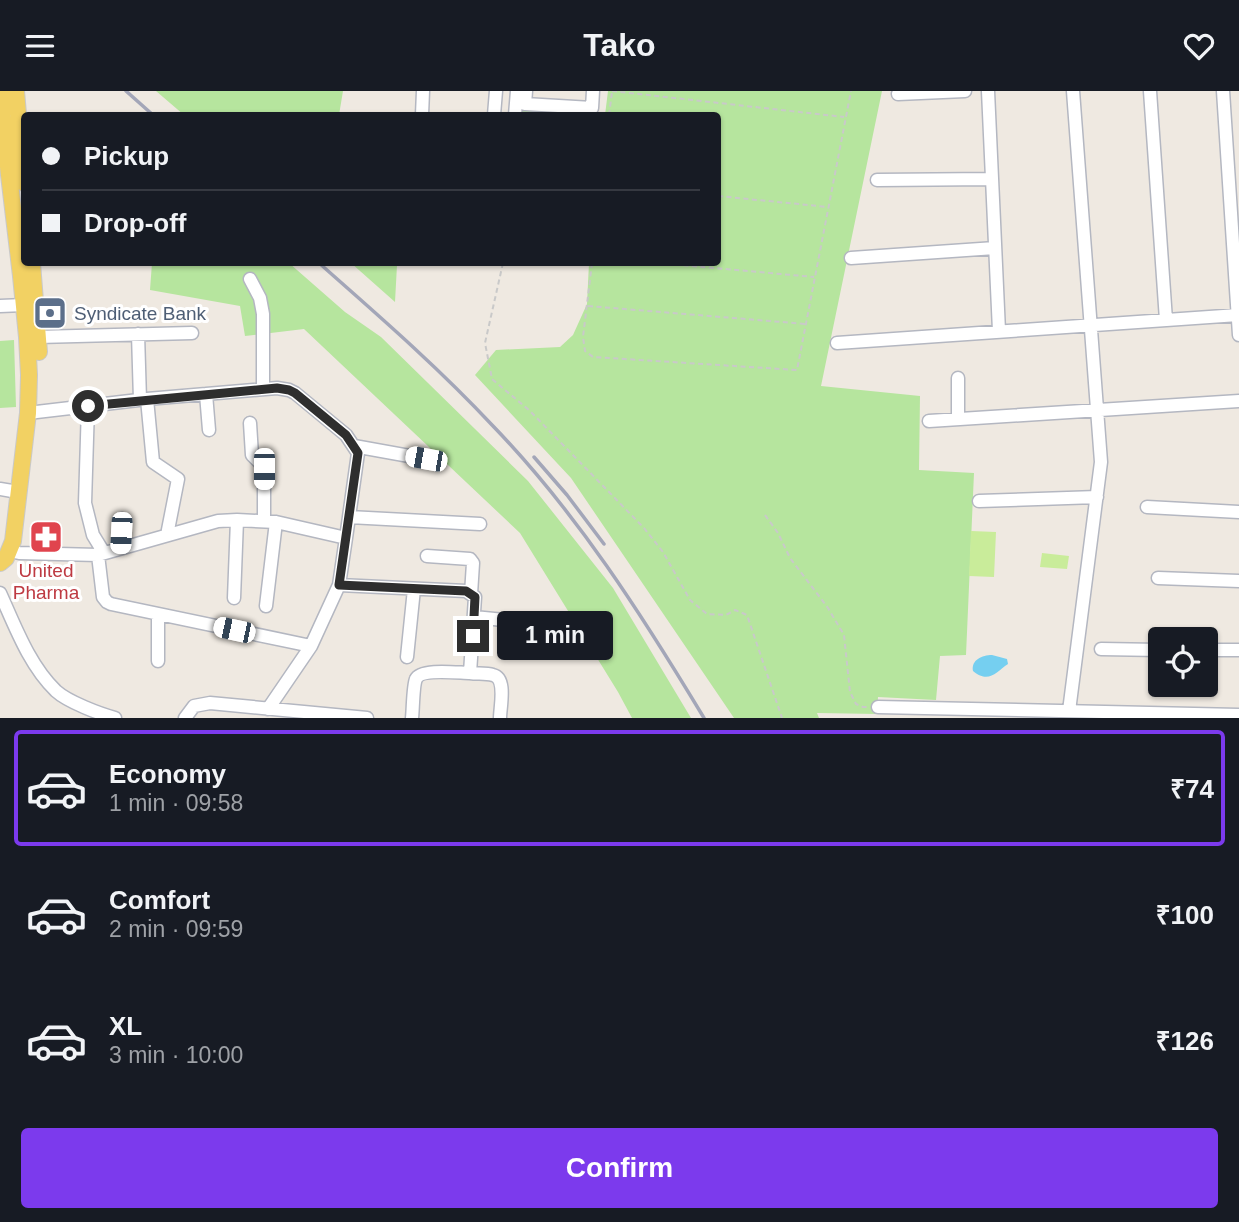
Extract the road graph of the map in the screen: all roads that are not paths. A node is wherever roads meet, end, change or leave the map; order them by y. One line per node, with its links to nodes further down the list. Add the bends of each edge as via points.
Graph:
1 (2, 91): 18 (main road)
2 (16, 91): 18 (main road)
3 (423, 91): 15 (street)
4 (496, 91): 16 (street)
5 (517, 91): 17 (street)
6 (526, 91): 7 (street, via 525,104 592,108)
7 (593, 91)
8 (965, 91): 13 (street)
9 (988, 91): 20 (street)
10 (1073, 91): 30 (street)
11 (1150, 91): 29 (street)
12 (1223, 91): 28 (street)
13 (917, 92): 14 (street)
14 (898, 94)
15 (422, 112)
16 (494, 112)
17 (516, 112)
18 (7, 116): 19 (main road); 26 (main road)
19 (21, 171)
20 (992, 179): 21 (street); 22 (street)
21 (877, 180)
22 (995, 248): 23 (street); 31 (street)
23 (851, 258)
24 (32, 266): 35 (main road)
25 (250, 279): 38 (street, via 263,314)
26 (24, 305): 27 (street); 44 (main road)
27 (0, 306)
28 (1238, 315): 29 (street); 34 (street)
29 (1166, 320): 30 (street)
30 (1090, 325): 31 (street); 43 (street)
31 (999, 331): 36 (street)
32 (192, 333): 33 (street)
33 (138, 334): 35 (street); 40 (street)
34 (1239, 335)
35 (38, 337): 44 (main road)
36 (837, 343)
37 (958, 378): 45 (street)
38 (263, 389): 39 (street); 49 (street, via 295,393)
39 (206, 394): 40 (street); 48 (street)
40 (143, 400): 42 (street); 62 (street, via 153,462 178,479)
41 (1239, 401): 43 (street)
42 (88, 406): 44 (street); 65 (street, via 85,503)
43 (1097, 410): 45 (street); 53 (street, via 1101,462)
44 (34, 412): 52 (main road); 66 (main road, via 23,542)
45 (958, 419): 46 (street)
46 (929, 421)
47 (250, 423): 60 (street, via 252,455 264,469)
48 (209, 430)
49 (354, 446): 50 (street); 57 (street, via 358,453)
50 (426, 459)
51 (0, 489): 52 (street)
52 (18, 492): 66 (main road)
53 (1097, 496): 54 (street); 90 (street)
54 (979, 501)
55 (1147, 507): 56 (street)
56 (1239, 512)
57 (349, 517): 61 (street); 63 (street)
58 (122, 519): 64 (street)
59 (237, 520): 60 (street); 62 (street); 75 (street)
60 (270, 522): 63 (street); 76 (street)
61 (480, 524)
62 (167, 535): 64 (street)
63 (346, 538): 71 (street)
64 (121, 548): 65 (street)
65 (101, 554): 66 (street); 78 (street, via 107,602)
66 (10, 556): 68 (main road, via 10,566)
67 (427, 556): 74 (street, via 470,559)
68 (0, 571)
69 (1158, 578): 70 (street)
70 (1239, 581)
71 (339, 585): 72 (street); 81 (street)
72 (414, 589): 74 (street); 86 (street)
73 (0, 593): 77 (street)
74 (471, 594): 79 (street, via 475,597)
75 (234, 598)
76 (266, 606)
77 (3, 607): 98 (street, via 34,665 58,693)
78 (158, 614): 81 (street); 87 (street)
79 (474, 617): 80 (street); 88 (street)
80 (564, 626)
81 (311, 646): 91 (street)
82 (1101, 649): 83 (street)
83 (1148, 650)
84 (1218, 650): 85 (street)
85 (1239, 650)
86 (407, 657)
87 (158, 661)
88 (470, 673): 101 (street, via 421,674 416,679); 102 (street, via 499,678)
89 (878, 707): 92 (street)
90 (1069, 711): 94 (street); 95 (street)
91 (273, 712): 99 (street, via 210,703 194,706); 100 (street)
92 (930, 713): 93 (street)
93 (988, 713): 94 (street)
94 (1050, 714)
95 (1128, 715): 97 (street)
96 (1239, 715): 97 (street)
97 (1197, 716)
98 (115, 718)
99 (185, 718)
100 (367, 718)
101 (412, 718)
102 (500, 718)

